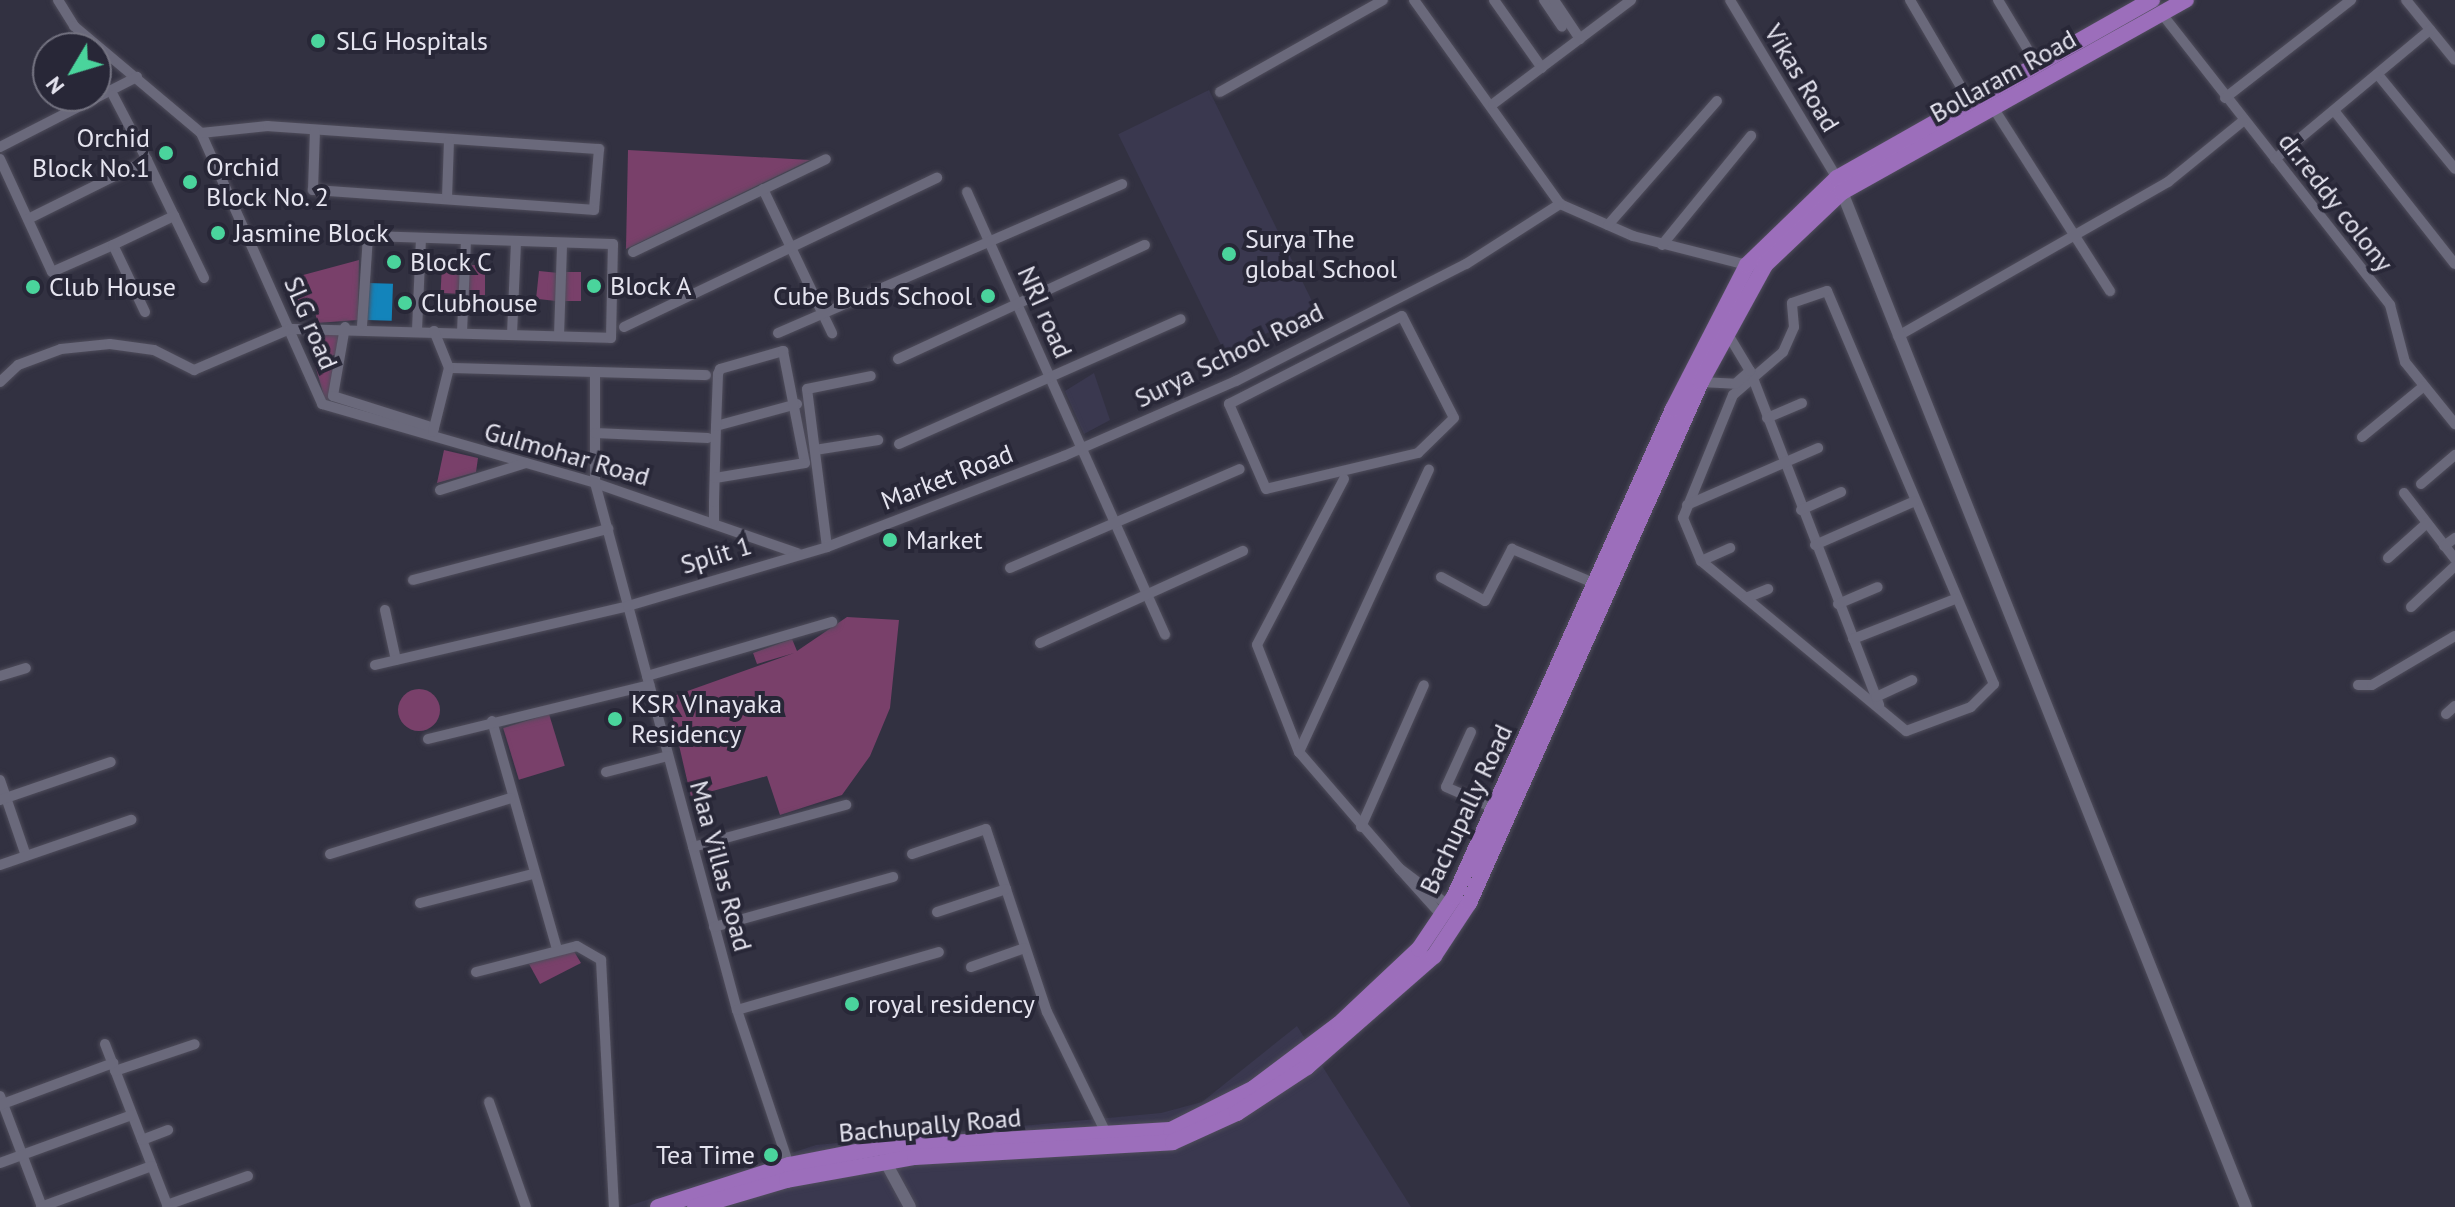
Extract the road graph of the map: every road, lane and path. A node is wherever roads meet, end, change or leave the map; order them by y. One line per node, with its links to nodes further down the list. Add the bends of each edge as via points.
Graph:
1 (58, 0): 23 (street, SLG road, via 74,26)
2 (1383, 0): 24 (street)
3 (1414, 0): 29 (street)
4 (1494, 0): 21 (street)
5 (1544, 0): 16 (street)
6 (1554, 0): 18 (street)
7 (1631, 0): 18 (street)
8 (1730, 0): 45 (street, Vikas Road)
9 (1910, 0): 27 (street)
10 (1998, 0): 20 (street)
11 (2152, 0): 20 (main road, Bollaram Road)
12 (2186, 0): 15 (main road, Bollaram Road)
13 (2351, 0): 26 (street)
14 (2406, 0): 17 (street)
15 (2162, 14): 26 (street, dr.reddy colony); 30 (main road, Bollaram Road)
16 (1562, 27)
17 (2430, 30): 19 (street); 22 (street)
18 (1580, 39): 21 (street)
19 (2455, 60)
20 (2037, 65): 27 (main road, Bollaram Road)
21 (1542, 68): 29 (street)
22 (2379, 76): 31 (street); 42 (street)
23 (137, 77): 25 (street); 34 (street, SLG road)
24 (1220, 92)
25 (113, 95): 37 (street); 41 (street)
26 (2225, 98): 32 (street, dr.reddy colony)
27 (1968, 99): 45 (main road, Bollaram Road)
28 (1717, 101): 52 (street)
29 (1493, 104): 49 (street)
30 (1994, 109): 45 (main road, Bollaram Road); 53 (street)
31 (2336, 113): 40 (street); 64 (street)
32 (2243, 121): 40 (street, dr.reddy colony); 53 (street, via 2168,182)
33 (315, 131): 34 (street); 36 (street); 48 (street, via 313,190)
34 (201, 133): 77 (street, SLG road)
35 (1751, 136): 61 (street)
36 (449, 141): 48 (street); 48 (street, via 599,149 594,210)
37 (0, 147)
38 (0, 159): 51 (street)
39 (826, 159): 46 (street)
40 (2275, 159): 99 (street, dr.reddy colony, via 2390,305 2395,343)
41 (147, 160): 50 (street); 51 (street)
42 (2455, 169)
43 (937, 178): 62 (street)
44 (1122, 184): 56 (street)
45 (1840, 185): 65 (main road, Bachupally Road); 79 (main road, Bachupally Road, via 1765,265); 87 (street)
46 (763, 189): 62 (street); 63 (street)
47 (967, 192): 56 (street, NRI road)
48 (447, 198)
49 (1560, 204): 52 (street); 69 (street, Surya School Road, via 1482,256)
50 (174, 216): 58 (street); 66 (street)
51 (28, 219): 58 (street, via 52,272)
52 (1608, 225): 61 (street)
53 (2075, 234): 67 (street); 87 (street)
54 (421, 238): 55 (street); 74 (street, via 368,236); 78 (street)
55 (466, 241): 57 (street); 81 (street)
56 (989, 242): 68 (street, NRI road); 70 (street)
57 (516, 243): 59 (street); 84 (street)
58 (113, 245): 71 (street)
59 (562, 245): 86 (street); 86 (street, via 613,244 611,338)
60 (1145, 245): 68 (street)
61 (1662, 245): 65 (street)
62 (791, 248): 70 (street); 76 (street)
63 (633, 252)
64 (2455, 264)
65 (1747, 265): 110 (main road, Bachupally Road)
66 (204, 278)
67 (2110, 291)
68 (1017, 304): 89 (street); 95 (street, NRI road)
69 (1378, 307): 73 (street); 85 (street, Surya School Road)
70 (822, 311): 82 (street); 83 (street)
71 (145, 312)
72 (1181, 319): 95 (street)
73 (1387, 323): 88 (street); 98 (street, via 1406,319 1456,410 1418,453 1271,490 1228,409)
74 (362, 326): 75 (street); 78 (street)
75 (345, 327): 77 (street); 106 (street, via 344,356 335,357 333,396)
76 (624, 327)
77 (290, 329): 96 (street, via 194,370 154,350 110,344 61,349 18,365); 101 (street, SLG road)
78 (417, 330): 80 (street)
79 (1725, 330): 92 (street); 97 (main road, Bachupally Road)
80 (434, 331): 81 (street); 90 (street)
81 (462, 332): 84 (street)
82 (778, 333)
83 (832, 333)
84 (512, 334): 86 (street)
85 (1320, 335): 88 (street); 98 (street, Surya School Road)
86 (559, 336)
87 (1898, 336): 229 (street)
88 (1329, 352): 98 (street)
89 (898, 359)
90 (449, 368): 91 (street); 106 (street)
91 (595, 374): 93 (street); 107 (street, Maa Villas Road)
92 (1752, 374): 97 (street, via 1735,384); 103 (street); 128 (street, via 1783,352 1794,327 1792,303 1827,291); 129 (street, via 1724,408)
93 (706, 375)
94 (871, 376): 115 (street, via 807,389)
95 (1050, 377): 112 (street); 114 (street, NRI road)
96 (0, 382)
97 (1701, 382): 110 (main road, Bachupally Road)
98 (1240, 386): 114 (street, Surya School Road)
99 (2424, 386): 104 (street, dr.reddy colony); 108 (street)
100 (1802, 403): 103 (street)
101 (322, 404): 106 (street, Gulmohar Road)
102 (797, 404): 105 (street); 105 (street, via 783,351 739,362 718,374); 121 (street, via 805,463)
103 (1767, 418): 118 (street)
104 (2455, 424)
105 (716, 426): 121 (street)
106 (433, 433): 117 (street, Gulmohar Road)
107 (595, 433): 109 (street); 123 (street, Maa Villas Road)
108 (2362, 437)
109 (708, 438)
110 (1669, 439): 149 (main road, Bachupally Road); 217 (main road, Bachupally Road, via 1469,903 1434,956 1381,1006 1267,1095 1173,1142)
111 (878, 440): 115 (street)
112 (899, 444)
113 (1818, 448): 118 (street)
114 (1082, 449): 132 (street, NRI road); 138 (street, Market Road)
115 (815, 450): 138 (street)
116 (2455, 455): 124 (street)
117 (528, 463): 123 (street, Gulmohar Road); 125 (street)
118 (1784, 465): 129 (street); 130 (street)
119 (1240, 469): 132 (street)
120 (1429, 469): 178 (street)
121 (715, 478): 131 (street)
122 (1344, 479): 178 (street, via 1257,645)
123 (595, 483): 131 (street, Gulmohar Road); 134 (street, Maa Villas Road)
124 (2421, 484)
125 (440, 490)
126 (1841, 492): 130 (street)
127 (2404, 493): 133 (street)
128 (1915, 501): 136 (street); 154 (street)
129 (1687, 505): 144 (street, via 1683,518)
130 (1801, 510): 136 (street)
131 (714, 521): 141 (street, Gulmohar Road)
132 (1115, 523): 146 (street); 152 (street, NRI road)
133 (2427, 523): 137 (street); 142 (street)
134 (608, 529): 148 (street); 156 (street, Maa Villas Road)
135 (2455, 538): 137 (street)
136 (1815, 545): 155 (street)
137 (2444, 546): 143 (street)
138 (827, 547): 141 (street, Split 1)
139 (1730, 548): 144 (street)
140 (1243, 551): 152 (street)
141 (797, 553): 156 (street, Split 1)
142 (2388, 558)
143 (2455, 559)
144 (1701, 561): 153 (street)
145 (2455, 566): 157 (street)
146 (1010, 568)
147 (1441, 577): 149 (street, via 1485,601 1512,549)
148 (413, 580)
149 (1596, 584): 186 (main road, Bachupally Road)
150 (1878, 587): 155 (street)
151 (1768, 589): 153 (street)
152 (1147, 595): 160 (street, NRI road); 163 (street)
153 (1746, 598): 172 (street)
154 (1955, 599): 162 (street); 172 (street, via 1994,684 1991,695 1906,731)
155 (1838, 604): 162 (street)
156 (624, 607): 164 (street, Split 1); 168 (street, Maa Villas Road)
157 (2411, 607)
158 (385, 610): 164 (street)
159 (832, 622): 168 (street)
160 (1165, 635)
161 (2455, 636): 171 (street, via 2372,685)
162 (1853, 639): 172 (street)
163 (1040, 643)
164 (396, 660): 165 (street, Split 1)
165 (375, 665)
166 (26, 668): 167 (street)
167 (0, 676)
168 (648, 680): 175 (street); 179 (street, Maa Villas Road)
169 (1912, 680): 172 (street)
170 (1424, 685): 188 (street)
171 (2358, 685)
172 (1878, 702)
173 (2455, 706): 174 (street)
174 (2446, 714)
175 (492, 721): 177 (street); 183 (street)
176 (1471, 732): 186 (street, via 1446,787)
177 (428, 739)
178 (1299, 752): 188 (street)
179 (668, 756): 181 (street); 189 (street, Maa Villas Road)
180 (111, 762): 184 (street)
181 (606, 772)
182 (0, 780): 184 (street)
183 (511, 798): 190 (street); 194 (street)
184 (3, 799): 192 (street)
185 (846, 805): 189 (street)
186 (1496, 809): 198 (main road, Bachupally Road)
187 (131, 820): 192 (street)
188 (1361, 827): 198 (street)
189 (693, 847): 200 (street, Maa Villas Road)
190 (330, 854)
191 (912, 854): 196 (street, via 986,829)
192 (26, 856): 193 (street)
193 (0, 865)
194 (533, 874): 197 (street); 202 (street)
195 (893, 877): 200 (street)
196 (1006, 889): 199 (street); 201 (street)
197 (420, 903)
198 (1446, 911): 214 (main road, Bachupally Road, via 1397,972 1254,1088 1171,1130)
199 (937, 912)
200 (714, 927): 206 (street, Maa Villas Road)
201 (1025, 948): 204 (street); 214 (street, via 1047,1012)
202 (557, 949): 205 (street); 225 (street, via 577,946 601,960)
203 (939, 952): 206 (street)
204 (971, 967)
205 (476, 972)
206 (737, 1010): 219 (street, Maa Villas Road)
207 (105, 1044): 209 (street)
208 (195, 1044): 209 (street)
209 (114, 1067): 210 (street); 212 (street)
210 (1, 1101): 216 (street)
211 (489, 1102): 224 (street)
212 (132, 1115): 215 (street); 216 (street)
213 (168, 1130): 215 (street)
214 (1107, 1135): 219 (main road, Bachupally Road, via 882,1147)
215 (142, 1140): 220 (street)
216 (22, 1154): 218 (street); 223 (street)
217 (885, 1161): 227 (main road, Bachupally Road); 228 (street)
218 (0, 1163)
219 (789, 1165): 226 (main road, Bachupally Road)
220 (152, 1166): 222 (street); 223 (street)
221 (248, 1176): 222 (street)
222 (167, 1206)
223 (42, 1207)
224 (526, 1207)
225 (614, 1207)
226 (658, 1207)
227 (695, 1207)
228 (910, 1207)
229 (2246, 1207)

